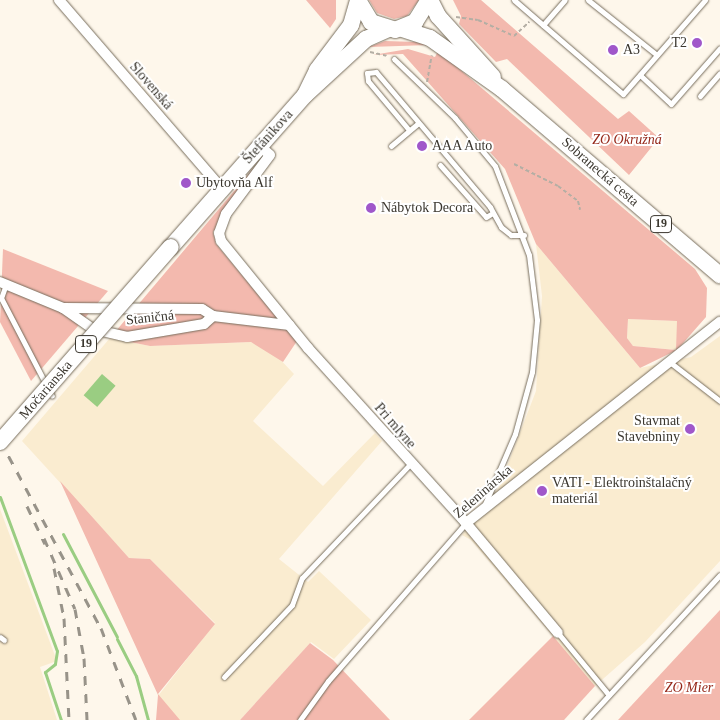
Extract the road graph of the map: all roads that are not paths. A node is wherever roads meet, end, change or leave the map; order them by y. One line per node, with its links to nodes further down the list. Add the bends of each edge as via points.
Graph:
1 (59, 0): 23 (street, Slovenská)
2 (358, 0): 9 (main road, 19, via 366,17); 16 (main road, 19, via 351,25 317,70)
3 (430, 0): 9 (main road, 19, via 421,18); 15 (main road, Sobranecká cesta / 19, via 438,16)
4 (514, 0): 8 (lane)
5 (565, 0): 8 (lane)
6 (588, 0): 11 (lane)
7 (706, 0): 11 (lane)
8 (543, 25): 14 (lane, via 623,94)
9 (395, 29): 15 (main road, Sobranecká cesta / 19, via 430,38); 16 (main road, 19, via 366,39)
10 (720, 48): 14 (lane, via 671,104)
11 (657, 55): 14 (lane)
12 (394, 59): 25 (lane, via 426,88 494,166)
13 (720, 73): 17 (lane)
14 (640, 75)
15 (502, 89): 27 (main road, Sobranecká cesta / 19)
16 (305, 95): 20 (main road, Štefánikova / 19)
17 (700, 96)
18 (418, 123): 19 (lane); 19 (lane, via 376,72 367,73 368,81); 24 (lane, via 490,207)
19 (409, 130): 21 (lane)
20 (260, 146): 23 (main road, Štefánikova / 19); 32 (street, Pri mlyne, via 270,155 265,166 226,214 219,232)
21 (392, 146)
22 (440, 165): 24 (lane, via 486,217)
23 (222, 189): 26 (main road, Štefánikova / 19)
24 (491, 214): 25 (lane, via 510,235)
25 (524, 235): 38 (lane, via 537,320 532,372 515,434)
26 (171, 247): 36 (main road, Močarianska / 19, bridge)
27 (720, 275)
28 (3, 285): 29 (street, Staničná); 34 (lane, via 2,298)
29 (62, 308): 30 (street, Staničná, via 202,309); 30 (street, Staničná, via 93,329 127,337 204,324)
30 (213, 316): 32 (street, Staničná)
31 (720, 322): 33 (street, Zeleninárska)
32 (288, 325): 37 (street, Pri mlyne)
33 (671, 363): 35 (lane); 38 (street, Zeleninárska)
34 (52, 396)
35 (720, 402)
36 (0, 442)
37 (410, 464): 39 (street, Pri mlyne); 42 (lane, via 302,578 292,604)
38 (483, 508): 39 (street, Zeleninárska)
39 (466, 523): 41 (street, Pri mlyne); 44 (lane, Zeleninárska, via 328,681)
40 (720, 575): 43 (lane)
41 (558, 633): 43 (lane)
42 (224, 677)
43 (609, 695): 45 (lane)
44 (300, 720)
45 (586, 720)

